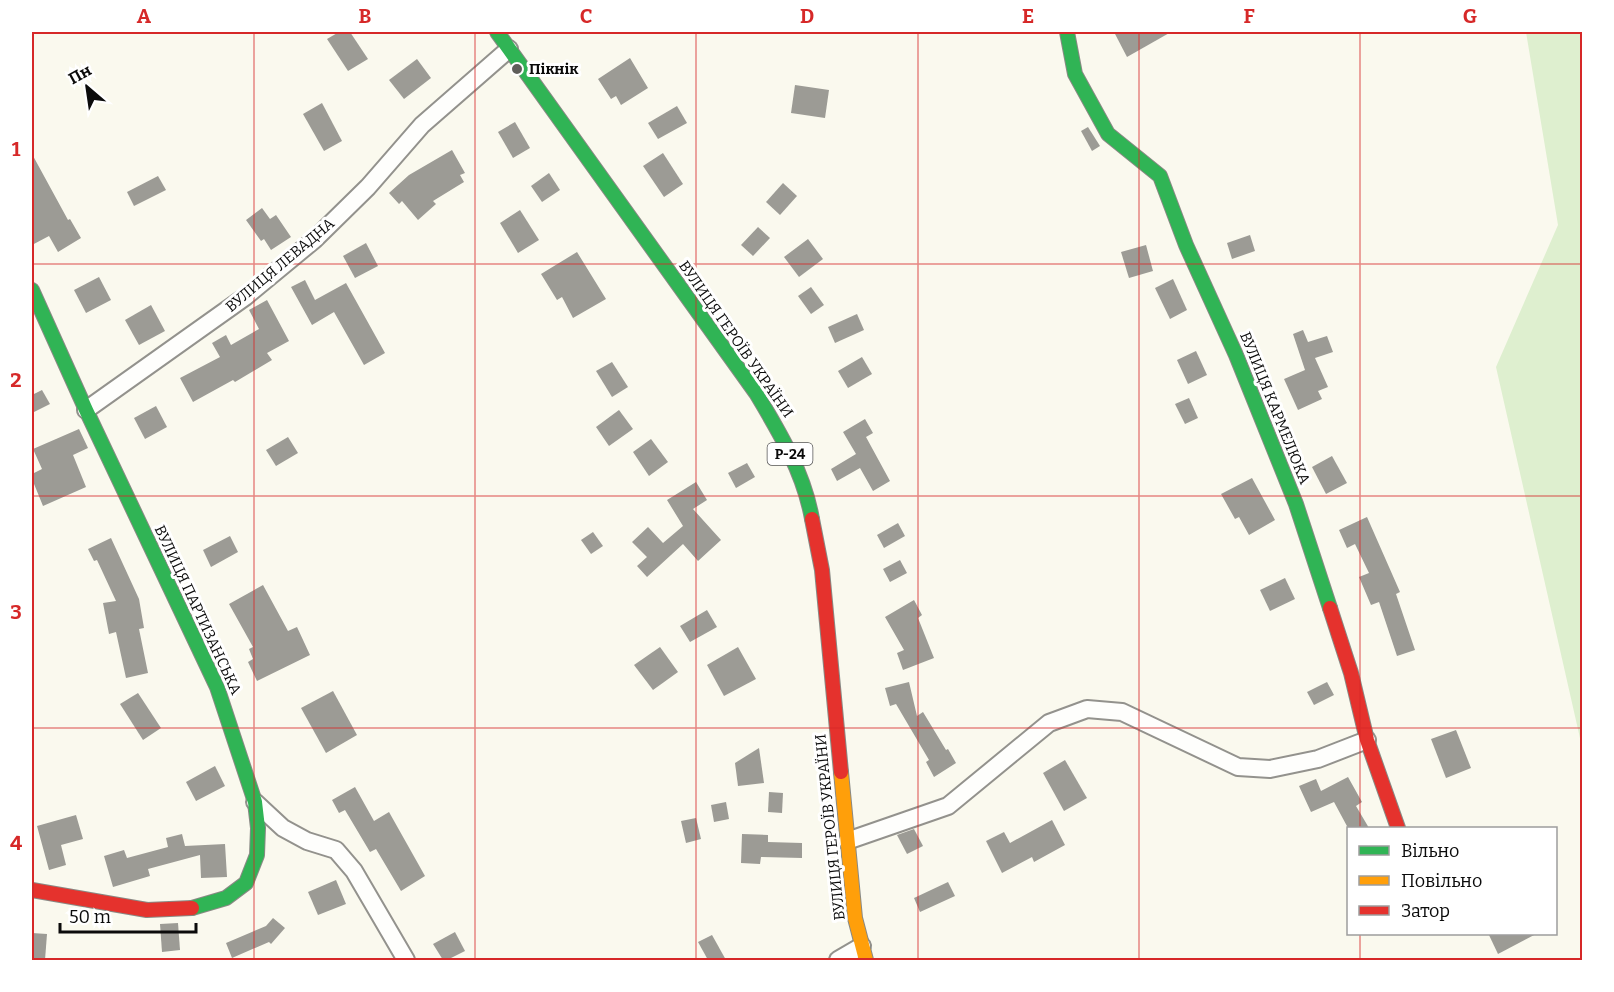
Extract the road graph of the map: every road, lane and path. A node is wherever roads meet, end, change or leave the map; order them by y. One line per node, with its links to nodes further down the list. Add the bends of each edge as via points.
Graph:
1 (497, 32): 3 (street, ВУЛИЦЯ ГЕРОЇВ УКРАЇНИ / Р-24)
2 (1067, 32): 6 (street, ВУЛИЦЯ КАРМЕЛЮКА, via 1075,74 1108,134 1160,176 1186,245 1236,355 1296,504 1351,673)
3 (509, 49): 5 (street, ВУЛИЦЯ ЛЕВАДНА, via 422,125 368,187 314,240 245,297); 9 (street, ВУЛИЦЯ ГЕРОЇВ УКРАЇНИ / Р-24, via 756,393 784,440 808,495 822,570)
4 (32, 290): 5 (street, ВУЛИЦЯ ПАРТИЗАНСЬКА)
5 (86, 410): 7 (street, ВУЛИЦЯ ПАРТИЗАНСЬКА, via 217,687)
6 (1367, 740): 8 (street, ВУЛИЦЯ КАРМЕЛЮКА); 9 (street, via 1318,759 1270,769 1238,767 1122,712 1087,709 1049,723 948,806)
7 (255, 802): 10 (street, ВУЛИЦЯ ПАРТИЗАНСЬКА, via 257,855 246,883 226,898 192,908 147,910); 12 (street, via 282,828 336,850 354,871)
8 (1398, 827)
9 (847, 841): 11 (street, ВУЛИЦЯ ГЕРОЇВ УКРАЇНИ / Р-24, via 855,918)
10 (32, 890)
11 (864, 953): 13 (street)
12 (406, 960)
13 (838, 960)

